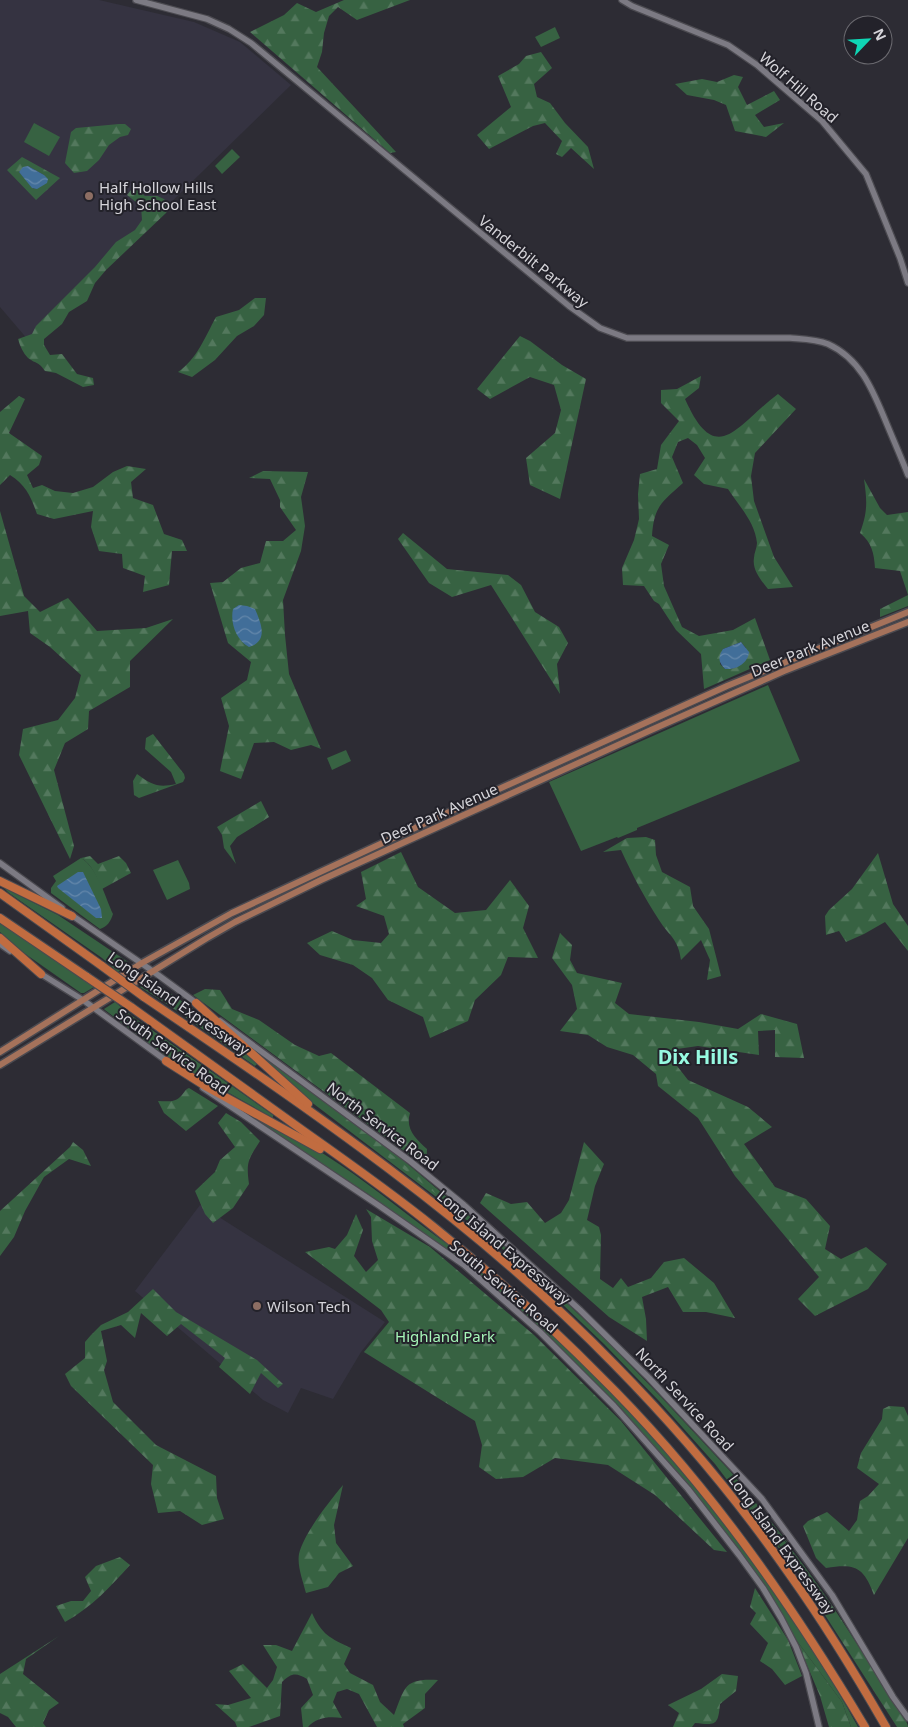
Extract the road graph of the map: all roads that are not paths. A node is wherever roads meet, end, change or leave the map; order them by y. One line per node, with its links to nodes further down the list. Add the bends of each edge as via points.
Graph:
1 (136, 0): 4 (main road, Vanderbilt Parkway, via 207,18 251,43 569,306 600,328 627,338 790,338 828,344 859,368 870,384)
2 (622, 0): 3 (main road, Wolf Hill Road, via 728,45 757,65 822,121 866,174)
3 (908, 283)
4 (908, 475)
5 (908, 612): 14 (main road, Deer Park Avenue, via 727,686 488,794 232,913)
6 (908, 622): 15 (main road, Deer Park Avenue, via 724,697 321,880 235,922)
7 (0, 863): 10 (main road, North Service Road)
8 (0, 881): 10 (highway)
9 (0, 893): 23 (highway, Long Island Expressway, bridge)
10 (72, 916): 14 (main road, North Service Road)
11 (0, 918): 24 (highway, Long Island Expressway, bridge)
12 (0, 938): 16 (highway)
13 (0, 944): 16 (main road, South Service Road)
14 (142, 963): 15 (main road, North Service Road); 17 (main road, Deer Park Avenue)
15 (154, 972): 18 (main road, North Service Road); 19 (main road, Deer Park Avenue)
16 (41, 974): 17 (main road, South Service Road)
17 (83, 1000): 19 (main road, South Service Road); 20 (main road, Deer Park Avenue)
18 (196, 1003): 23 (highway); 25 (main road, North Service Road, via 456,1198 580,1310 649,1378 762,1499 832,1595)
19 (94, 1008): 21 (main road, South Service Road); 22 (main road, Deer Park Avenue)
20 (0, 1052)
21 (166, 1061): 24 (highway, via 310,1143); 26 (main road, South Service Road, via 464,1265 540,1332 614,1406 688,1489 763,1588 796,1647)
22 (0, 1065)
23 (319, 1117): 28 (highway, Long Island Expressway, via 491,1250 574,1325 650,1401 723,1486 790,1574)
24 (389, 1193): 27 (highway, Long Island Expressway, via 479,1264 562,1338 674,1455 775,1585)
25 (908, 1718)
26 (819, 1727)
27 (865, 1727)
28 (886, 1727)

